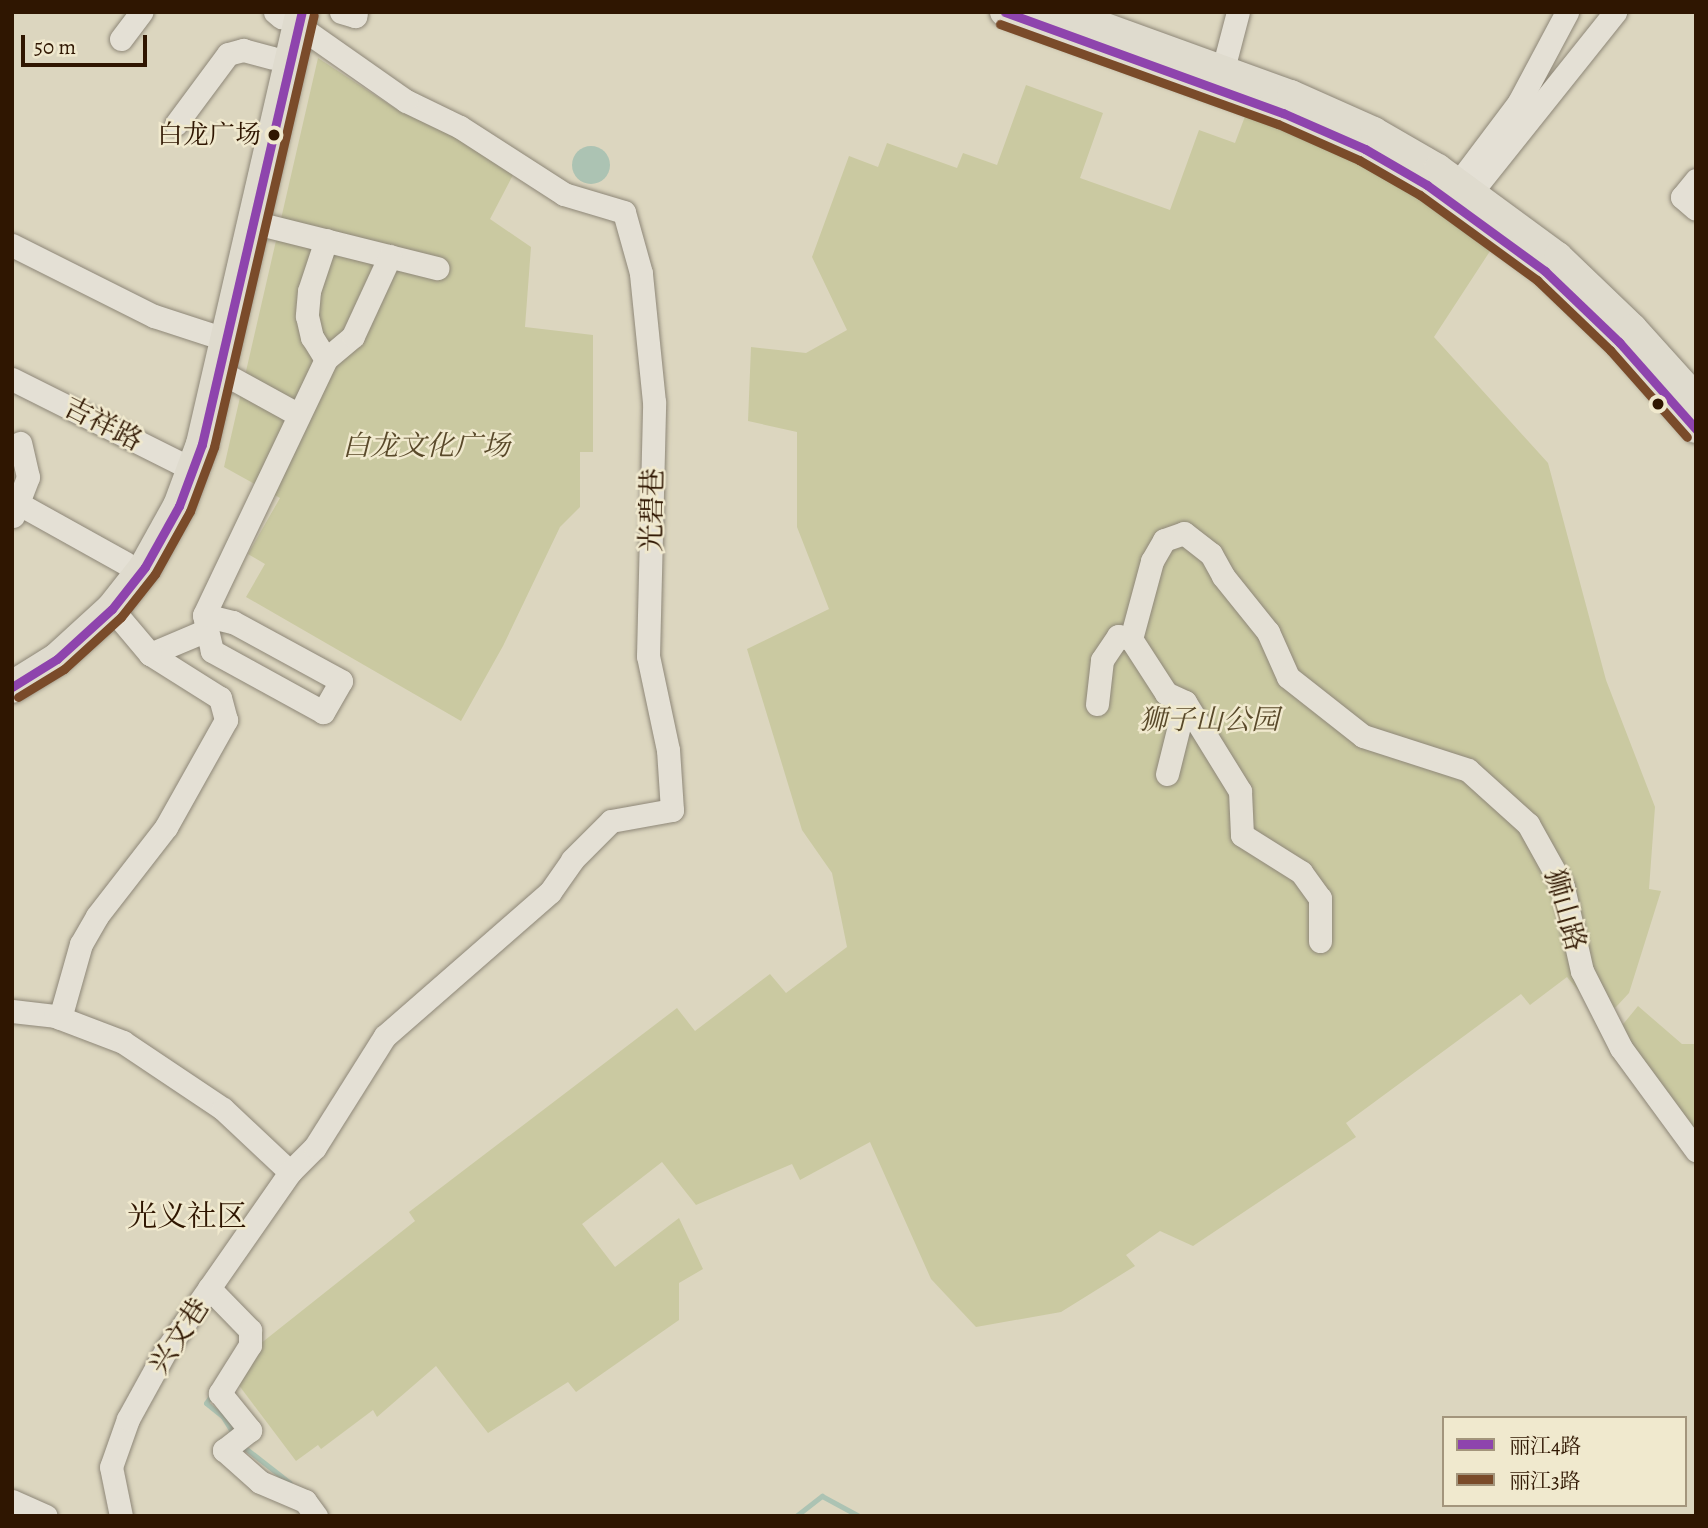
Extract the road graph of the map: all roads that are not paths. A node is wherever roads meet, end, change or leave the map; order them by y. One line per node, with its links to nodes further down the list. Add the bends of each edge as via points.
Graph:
1 (141, 12): 10 (street)
2 (341, 12): 3 (street, via 355,16)
3 (356, 12)
4 (1004, 12): 28 (main road, via 1283,113 1417,179 1504,237 1545,271 1619,342)
5 (1064, 12): 12 (main road)
6 (1238, 12): 12 (street)
7 (1567, 12): 15 (street, via 1519,102)
8 (1615, 12): 15 (street)
9 (288, 16): 11 (highway); 17 (highway); 42 (street, 光碧巷, via 406,102 460,127 564,194 624,212 641,273 654,402 648,656 667,750)
10 (121, 39)
11 (272, 58): 13 (street, via 243,50 228,54); 22 (highway)
12 (1223, 69): 15 (main road, via 1341,115)
13 (177, 124)
14 (1696, 180): 16 (street, via 1682,197)
15 (1466, 186): 26 (main road, via 1516,221 1598,293)
16 (1696, 209)
17 (256, 223): 18 (street); 24 (highway)
18 (326, 240): 20 (street); 23 (street, via 309,291 307,316 312,337)
19 (12, 245): 22 (street, via 154,316)
20 (390, 256): 21 (street); 23 (street, via 353,336)
21 (437, 268)
22 (209, 334): 30 (highway)
23 (326, 359): 27 (street)
24 (219, 371): 27 (street); 30 (highway)
25 (12, 379): 30 (street, 吉祥路)
26 (1694, 392)
27 (299, 415): 34 (street)
28 (1696, 429)
29 (20, 443): 31 (street, via 28,477)
30 (185, 466): 32 (highway); 33 (highway, via 170,526)
31 (16, 511): 32 (street)
32 (125, 563): 37 (highway, via 64,629)
33 (112, 609): 36 (street); 38 (highway, via 57,659)
34 (206, 622): 34 (street, via 212,651 323,712 341,681 233,622); 36 (street)
35 (1131, 639): 39 (street, via 1166,693); 40 (street, via 1118,636 1102,660); 46 (street, 狮山路, via 1152,561 1164,540 1184,533 1211,554 1268,632 1288,677 1336,717 1379,744 1468,770 1515,809 1557,872 1582,971 1621,1048)
36 (158, 659): 45 (street, via 220,698 226,720 166,827 97,916 81,944)
37 (12, 666)
38 (12, 687)
39 (1185, 702): 41 (street); 43 (street, via 1240,791 1242,835 1301,872 1320,898)
40 (1097, 704)
41 (1167, 774)
42 (672, 810): 47 (street, 兴文巷, via 611,821 592,838 550,892 385,1036 315,1147)
43 (1320, 941)
44 (12, 1011): 45 (street)
45 (60, 1018): 47 (street, via 123,1042 223,1109)
46 (1696, 1150)
47 (290, 1172): 48 (street, 兴文巷)
48 (209, 1288): 51 (street, 兴文巷, via 166,1350 128,1419 111,1467); 52 (street, via 250,1330 250,1345 220,1393 250,1430 224,1450 282,1494 305,1501)
49 (12, 1501): 50 (street)
50 (46, 1516)
51 (121, 1516)
52 (316, 1516)

